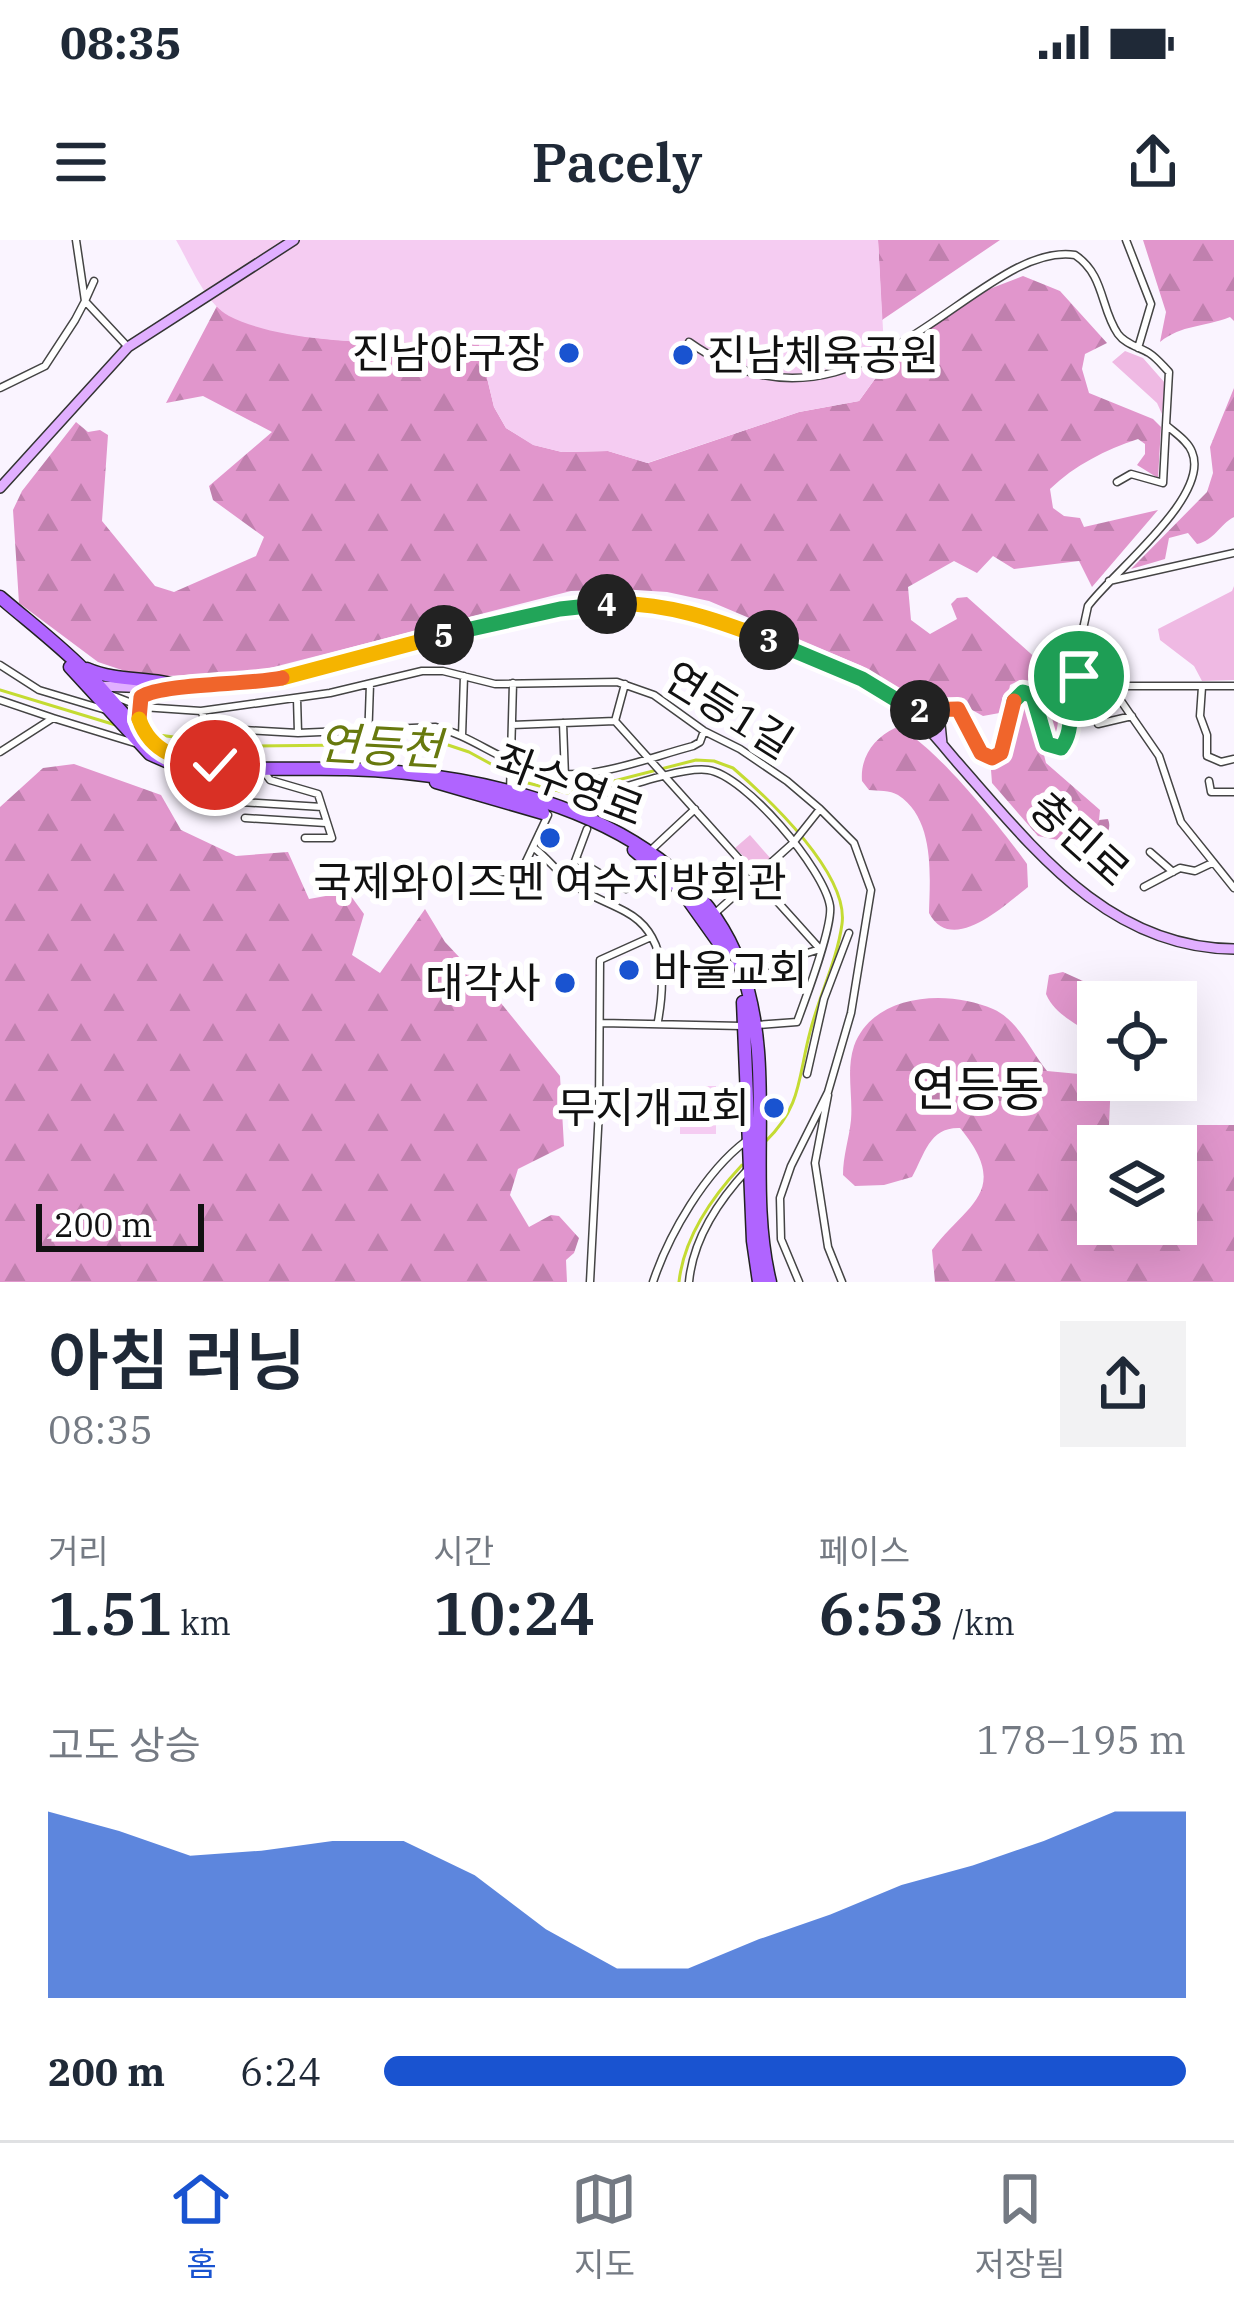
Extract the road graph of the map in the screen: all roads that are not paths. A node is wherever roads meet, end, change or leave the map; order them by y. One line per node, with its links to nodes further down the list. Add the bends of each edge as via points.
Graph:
1 (76, 240): 6 (street)
2 (294, 240): 8 (street)
3 (1126, 240): 9 (street, via 1151,304)
4 (1060, 247): 9 (street, via 1088,266 1117,333)
5 (94, 281): 6 (street)
6 (85, 301): 8 (street); 11 (street, via 45,366)
7 (689, 342): 10 (street, via 724,362 789,373)
8 (128, 347): 14 (street)
9 (1138, 348): 12 (street, via 1168,372)
10 (859, 353)
11 (0, 388)
12 (1166, 425): 13 (street, via 1163,483 1131,474); 16 (street, via 1191,448 1190,490)
13 (1117, 482)
14 (0, 488)
15 (1234, 553): 16 (street)
16 (1109, 581): 21 (street, via 1083,620)
17 (0, 597): 20 (main road)
18 (0, 608): 31 (main road)
19 (0, 664): 38 (street, via 39,690)
20 (80, 665): 30 (main road, via 124,681); 31 (main road)
21 (1096, 666): 26 (street); 35 (street, via 1074,684 1059,749 1047,744 1028,693 1015,699 994,758 981,753 959,710)
22 (464, 676): 23 (street, 연등1길); 25 (street, 연등1길, via 422,671); 49 (street)
23 (513, 683): 24 (street, 연등1길); 45 (street)
24 (626, 683): 41 (street); 47 (street, 연등1길)
25 (370, 684): 32 (street, 연등1길); 46 (street)
26 (1112, 686): 27 (street); 39 (street)
27 (1202, 686): 28 (street); 54 (street, via 1207,756)
28 (1234, 686)
29 (158, 688): 30 (street, 충민로); 31 (street, 충민로); 36 (main road, via 141,697)
30 (184, 688): 34 (street, 충민로, via 276,679 540,613 626,603 728,624 862,679)
31 (98, 690): 36 (street, 연등1길); 38 (main road)
32 (298, 698): 37 (street, 연등1길); 48 (street)
33 (0, 700): 40 (street)
34 (908, 707): 35 (street); 43 (street, 충민로)
35 (945, 709): 43 (street); 51 (street)
36 (138, 710): 37 (street, 연등1길); 50 (main road)
37 (202, 711): 48 (street, via 209,728)
38 (117, 715): 50 (main road)
39 (1132, 716): 44 (street); 78 (street, via 1163,765 1181,822)
40 (53, 718): 50 (street); 52 (street)
41 (615, 721): 42 (street); 53 (street)
42 (562, 723): 45 (street); 58 (street)
43 (923, 724): 51 (street, 충민로)
44 (1098, 724)
45 (512, 725): 55 (street)
46 (369, 729): 48 (street); 49 (street, via 425,726); 56 (street)
47 (704, 731): 53 (street, via 696,745); 66 (street, 연등1길)
48 (298, 733)
49 (462, 736): 55 (street)
50 (147, 740): 56 (main road, 좌수영로, via 199,763); 57 (main road, 좌수영로, via 161,761 182,767)
51 (942, 745): 90 (street, 충민로, via 1050,866 1108,912 1163,939)
52 (0, 752)
53 (649, 758): 58 (street); 59 (street)
54 (1234, 760)
55 (511, 761): 58 (street); 61 (street)
56 (368, 768): 57 (main road, 좌수영로); 61 (main road, 좌수영로); 67 (main road, 좌수영로)
57 (265, 773): 64 (street, via 316,793)
58 (565, 777)
59 (667, 777): 65 (street); 68 (street, via 579,801); 73 (street, via 700,769 724,775)
60 (1209, 782): 62 (street, via 1211,792)
61 (510, 791): 68 (main road, 좌수영로)
62 (1234, 792)
63 (191, 799): 64 (street)
64 (322, 807): 70 (street)
65 (695, 808): 75 (street); 80 (street)
66 (820, 809): 73 (street); 96 (street, 연등1길, via 854,843 871,890 851,1013)
67 (548, 815): 68 (main road, 좌수영로); 74 (street)
68 (572, 817): 71 (main road, 좌수영로); 75 (main road, 좌수영로)
69 (245, 818): 70 (street)
70 (327, 823): 72 (street, via 332,838)
71 (587, 829): 77 (street); 94 (main road, 좌수영로, via 643,856 695,907 730,961)
72 (304, 838)
73 (793, 843): 80 (street); 89 (street, via 830,906)
74 (534, 848): 81 (street); 85 (street, via 521,871 479,877)
75 (650, 851): 86 (main road, 좌수영로)
76 (1150, 852): 79 (street)
77 (576, 859): 81 (street); 84 (street)
78 (1211, 863): 79 (street); 83 (street)
79 (1173, 872): 82 (street)
80 (755, 877): 86 (street); 89 (street)
81 (568, 880): 88 (street, via 629,913)
82 (1144, 887)
83 (1234, 888)
84 (626, 889)
85 (464, 900)
86 (713, 915): 91 (main road, 좌수영로)
87 (849, 933): 95 (street)
88 (651, 937): 92 (street, via 664,982); 93 (street, via 601,958)
89 (820, 949): 91 (street); 94 (street, via 797,1022)
90 (1234, 949)
91 (743, 974): 94 (main road, 좌수영로)
92 (658, 1021): 93 (street); 94 (street)
93 (602, 1023): 100 (street)
94 (750, 1026): 97 (main road, 좌수영로)
95 (807, 1074)
96 (828, 1092): 105 (street, 연등1길, via 780,1198 781,1239); 106 (street, via 814,1163)
97 (755, 1135): 98 (main road, 좌수영로); 101 (street, via 701,1193)
98 (756, 1163): 99 (main road); 102 (street, via 708,1225)
99 (759, 1254): 103 (main road); 104 (main road)
100 (590, 1282)
101 (653, 1282)
102 (689, 1282)
103 (759, 1282)
104 (770, 1282)
105 (799, 1282)
106 (842, 1282)

